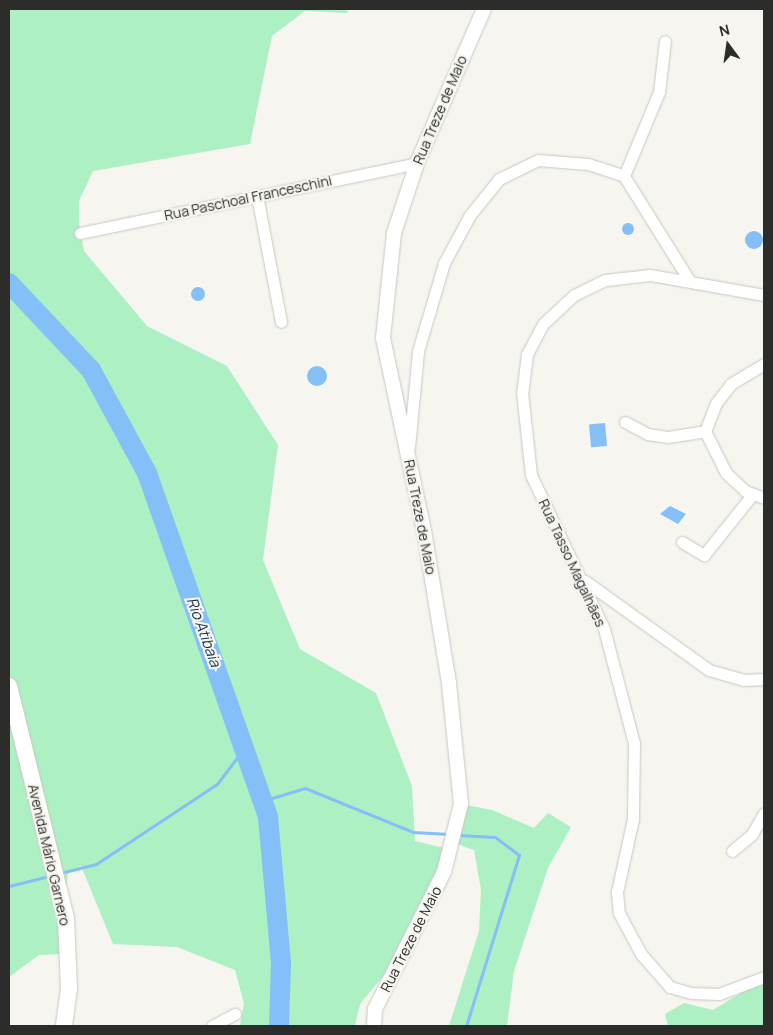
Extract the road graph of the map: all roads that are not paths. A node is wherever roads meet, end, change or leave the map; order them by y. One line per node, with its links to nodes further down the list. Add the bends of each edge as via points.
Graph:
1 (484, 9): 3 (street, Rua Treze de Maio)
2 (665, 41): 4 (street, via 659,92)
3 (417, 163): 5 (street, Rua Paschoal Franceschini); 13 (street, Rua Treze de Maio, via 394,233 383,338)
4 (624, 176): 7 (street); 13 (street, via 588,164 538,160 499,179 470,215 444,263 427,312 418,351)
5 (257, 196): 6 (street, Rua Paschoal Franceschini); 9 (street)
6 (80, 233)
7 (689, 280): 8 (street, Rua Tasso Magalhães); 17 (street, Rua Tasso Magalhães, via 650,275 605,280 574,295 543,324 527,354 522,392 532,475)
8 (764, 295)
9 (281, 322)
10 (764, 364): 12 (street, via 731,384 716,403)
11 (624, 422): 12 (street, via 648,434 668,437)
12 (705, 431): 14 (street, via 726,473)
13 (408, 456): 26 (street, Rua Treze de Maio, via 449,683 460,804 444,872 375,1009)
14 (752, 495): 15 (street); 16 (street, via 704,555)
15 (764, 498)
16 (682, 542)
17 (584, 580): 18 (street, via 709,670 743,680); 22 (street, Rua Tasso Magalhães, via 623,690 634,744 633,819 617,892 628,935 670,987 691,994 719,994)
18 (764, 678)
19 (9, 686): 24 (main road, Avenida Mário Garnero, via 66,918 69,989)
20 (764, 813): 21 (street, via 752,834)
21 (732, 851)
22 (764, 977)
23 (235, 1014): 25 (street)
24 (64, 1026)
25 (212, 1026)
26 (374, 1026)

